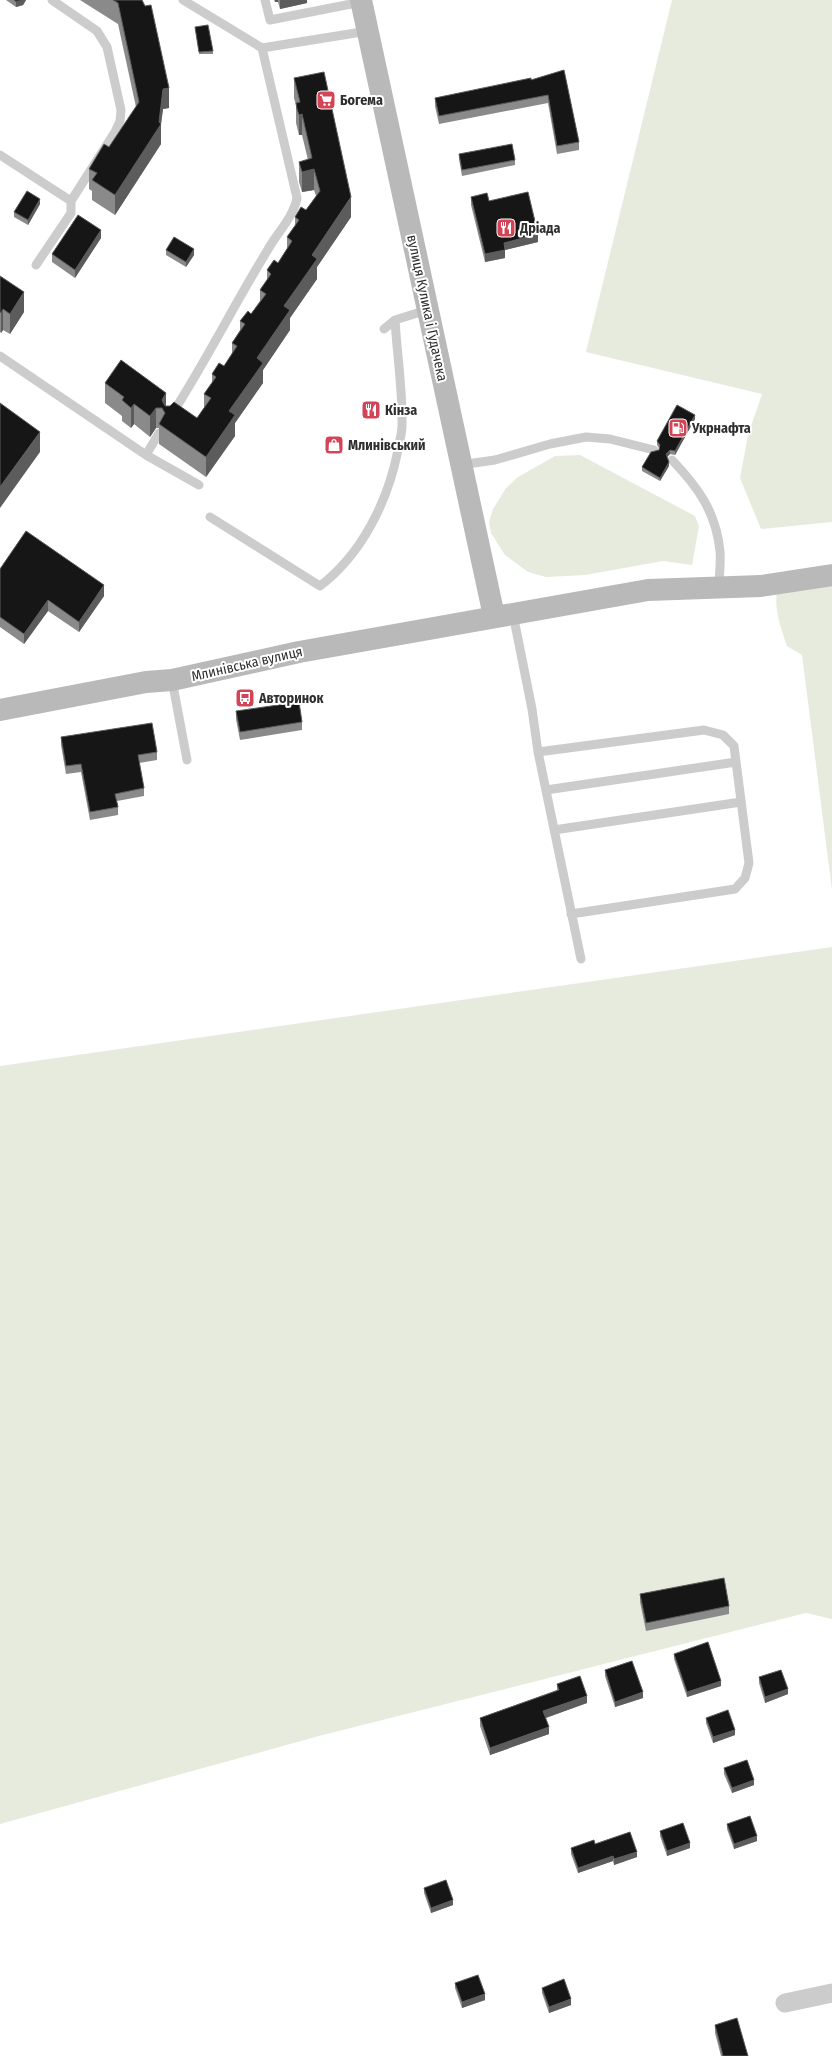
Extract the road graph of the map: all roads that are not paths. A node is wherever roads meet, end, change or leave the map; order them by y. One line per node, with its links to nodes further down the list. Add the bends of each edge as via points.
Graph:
1 (52, 0): 8 (lane, via 97,31 107,47 121,110 115,132)
2 (183, 0): 6 (lane)
3 (265, 0): 4 (lane, via 270,20)
4 (361, 1): 5 (main road, вулиця Кулика і Гудачека)
5 (368, 31): 6 (lane); 10 (main road, вулиця Кулика і Гудачека)
6 (262, 48): 14 (lane, via 297,198 294,209 267,250 219,337)
7 (0, 154): 8 (lane)
8 (71, 201): 9 (lane, via 71,213)
9 (36, 264)
10 (427, 310): 11 (lane); 19 (main road, вулиця Кулика і Гудачека)
11 (395, 320): 12 (lane); 21 (lane, via 402,427 395,465 382,504 360,544 335,575 320,586)
12 (384, 328)
13 (0, 356): 17 (lane)
14 (168, 421)
15 (159, 433): 17 (lane)
16 (654, 450): 19 (lane, via 610,439 586,437 550,444 495,460)
17 (146, 455): 20 (lane)
18 (672, 460): 23 (lane, via 700,491 714,521 720,552)
19 (460, 465): 24 (main road, вулиця Кулика і Гудачека)
20 (199, 485)
21 (210, 517)
22 (832, 575): 23 (main road, Млинівська вулиця, via 761,586)
23 (719, 588): 24 (main road, Млинівська вулиця, via 648,590)
24 (503, 614): 25 (main road, Млинівська вулиця, via 298,652); 27 (lane, via 532,709)
25 (172, 680): 26 (main road, Млинівська вулиця, via 146,682); 28 (lane)
26 (0, 710)
27 (538, 752): 29 (lane, via 704,730 723,735 734,746); 30 (lane)
28 (187, 760)
29 (736, 762): 30 (lane); 31 (lane)
30 (546, 790): 32 (lane)
31 (741, 802): 32 (lane); 33 (lane, via 748,864 745,878 735,889)
32 (554, 830): 33 (lane)
33 (571, 914): 34 (lane)
34 (581, 959)
35 (832, 1994): 36 (street)
36 (785, 2003)

